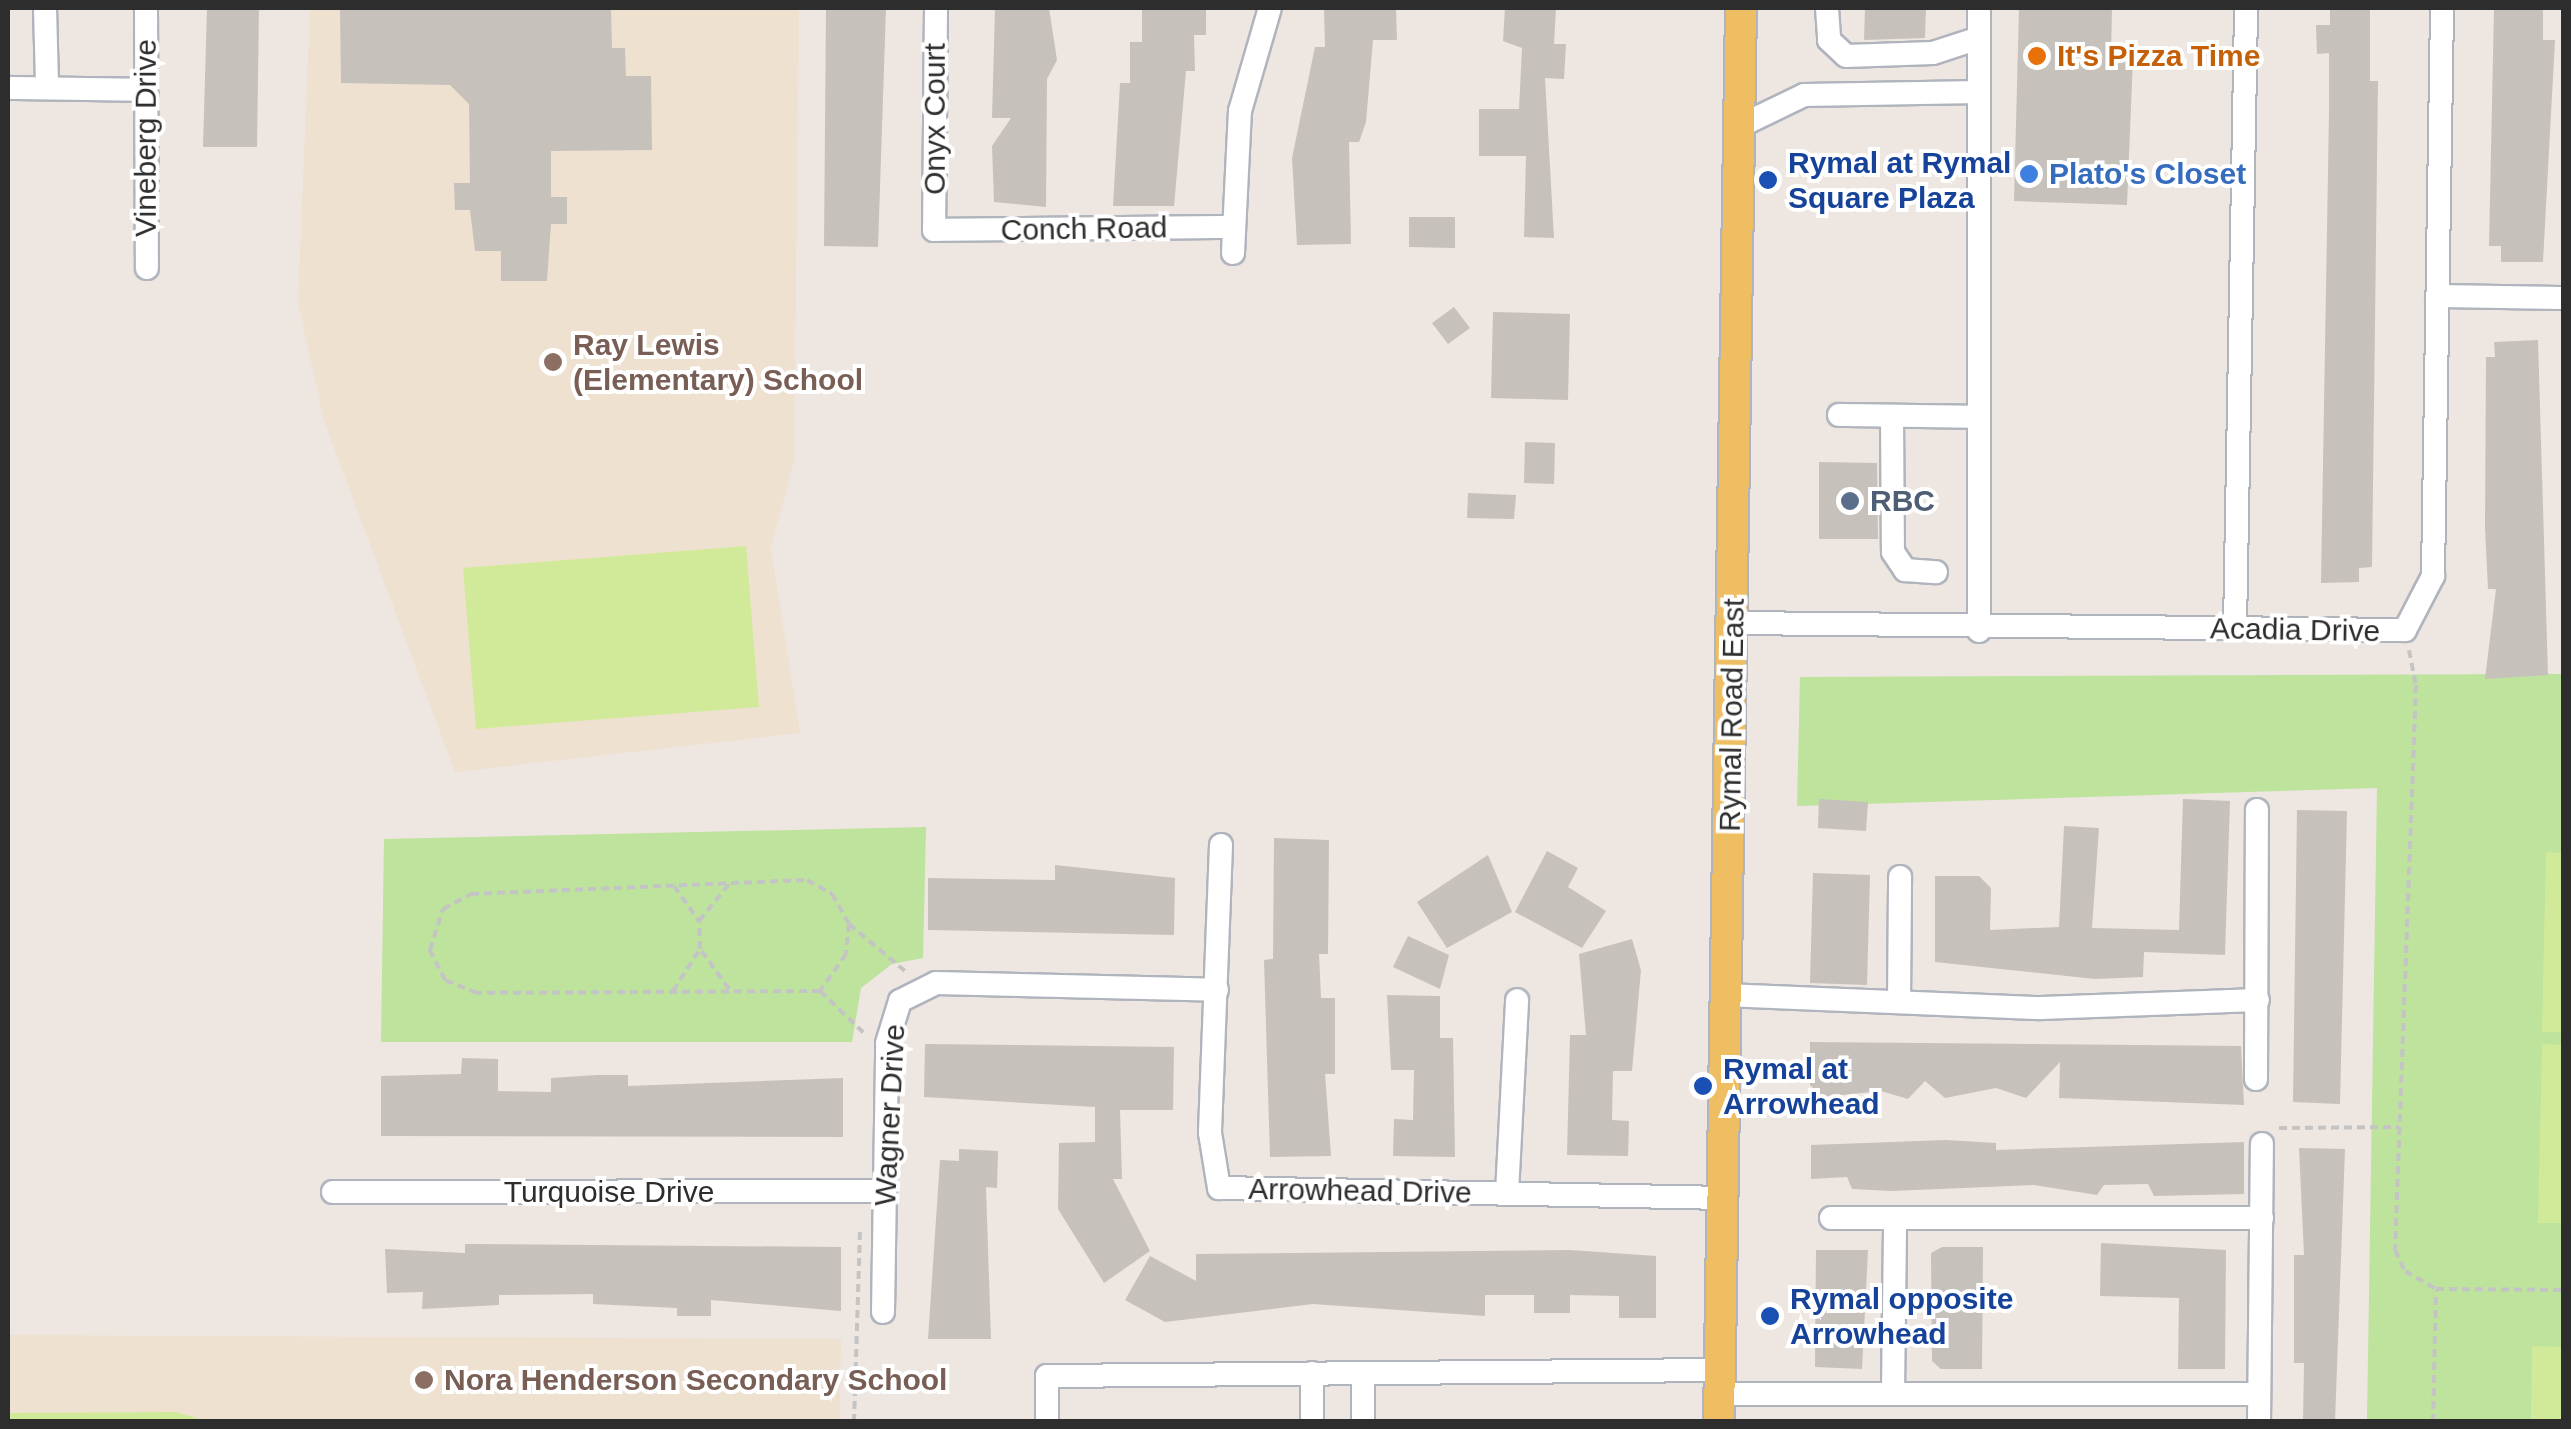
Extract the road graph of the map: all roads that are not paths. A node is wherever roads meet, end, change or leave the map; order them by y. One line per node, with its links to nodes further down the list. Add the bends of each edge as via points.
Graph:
1 (45, 8): 12 (street)
2 (146, 8): 13 (street, Vineberg Drive)
3 (936, 8): 17 (street, Onyx Court)
4 (1270, 8): 16 (street, via 1240,112)
5 (1742, 8): 15 (main road, Rymal Road East)
6 (1827, 8): 10 (street, via 1829,40 1846,56 1933,53)
7 (1979, 8): 10 (street)
8 (2246, 8): 27 (street)
9 (2442, 8): 20 (street, Acadia Drive)
10 (1979, 38): 14 (street)
11 (8, 88): 12 (street)
12 (48, 88): 13 (street)
13 (145, 90): 19 (street, Vineberg Drive)
14 (1979, 92): 15 (street, via 1804,95); 24 (street)
15 (1740, 126): 26 (main road, Rymal Road East)
16 (1234, 227): 17 (street, Conch Road); 18 (street)
17 (934, 230)
18 (1233, 253)
19 (147, 268)
20 (2436, 296): 21 (street); 27 (street, Acadia Drive, via 2433,576 2405,630)
21 (2564, 298)
22 (1839, 415): 23 (street)
23 (1892, 416): 24 (street); 25 (street, via 1893,552 1905,570)
24 (1979, 416): 28 (street)
25 (1936, 572)
26 (1735, 624): 28 (street, Acadia Drive); 33 (main road, Rymal Road East)
27 (2235, 628): 28 (street, Acadia Drive)
28 (1979, 631)
29 (2257, 810): 35 (street)
30 (1221, 845): 32 (street, Arrowhead Drive)
31 (1900, 877): 36 (street)
32 (1217, 990): 39 (street, Wagner Drive, via 915,988 892,1016); 41 (street, Arrowhead Drive, via 1210,1134 1219,1188)
33 (1725, 995): 36 (street); 42 (main road, Rymal Road East)
34 (1517, 1000): 41 (street)
35 (2258, 1000): 36 (street, via 2041,1008); 37 (street)
36 (1899, 1001)
37 (2256, 1079)
38 (2262, 1144): 44 (street)
39 (884, 1191): 40 (street, Turquoise Drive); 46 (street, Wagner Drive)
40 (334, 1192)
41 (1507, 1193): 42 (street, Arrowhead Drive)
42 (1724, 1198): 51 (main road, Rymal Road East)
43 (1831, 1218): 45 (street)
44 (2262, 1218): 45 (street); 50 (street)
45 (1896, 1220): 49 (street)
46 (883, 1312)
47 (1312, 1373): 48 (street); 52 (street, via 1047,1376); 53 (street)
48 (1363, 1373): 51 (street); 54 (street)
49 (1893, 1392): 50 (street); 51 (street)
50 (2258, 1394): 55 (street)
51 (1719, 1395)
52 (1047, 1422)
53 (1312, 1422)
54 (1363, 1422)
55 (2258, 1422)

